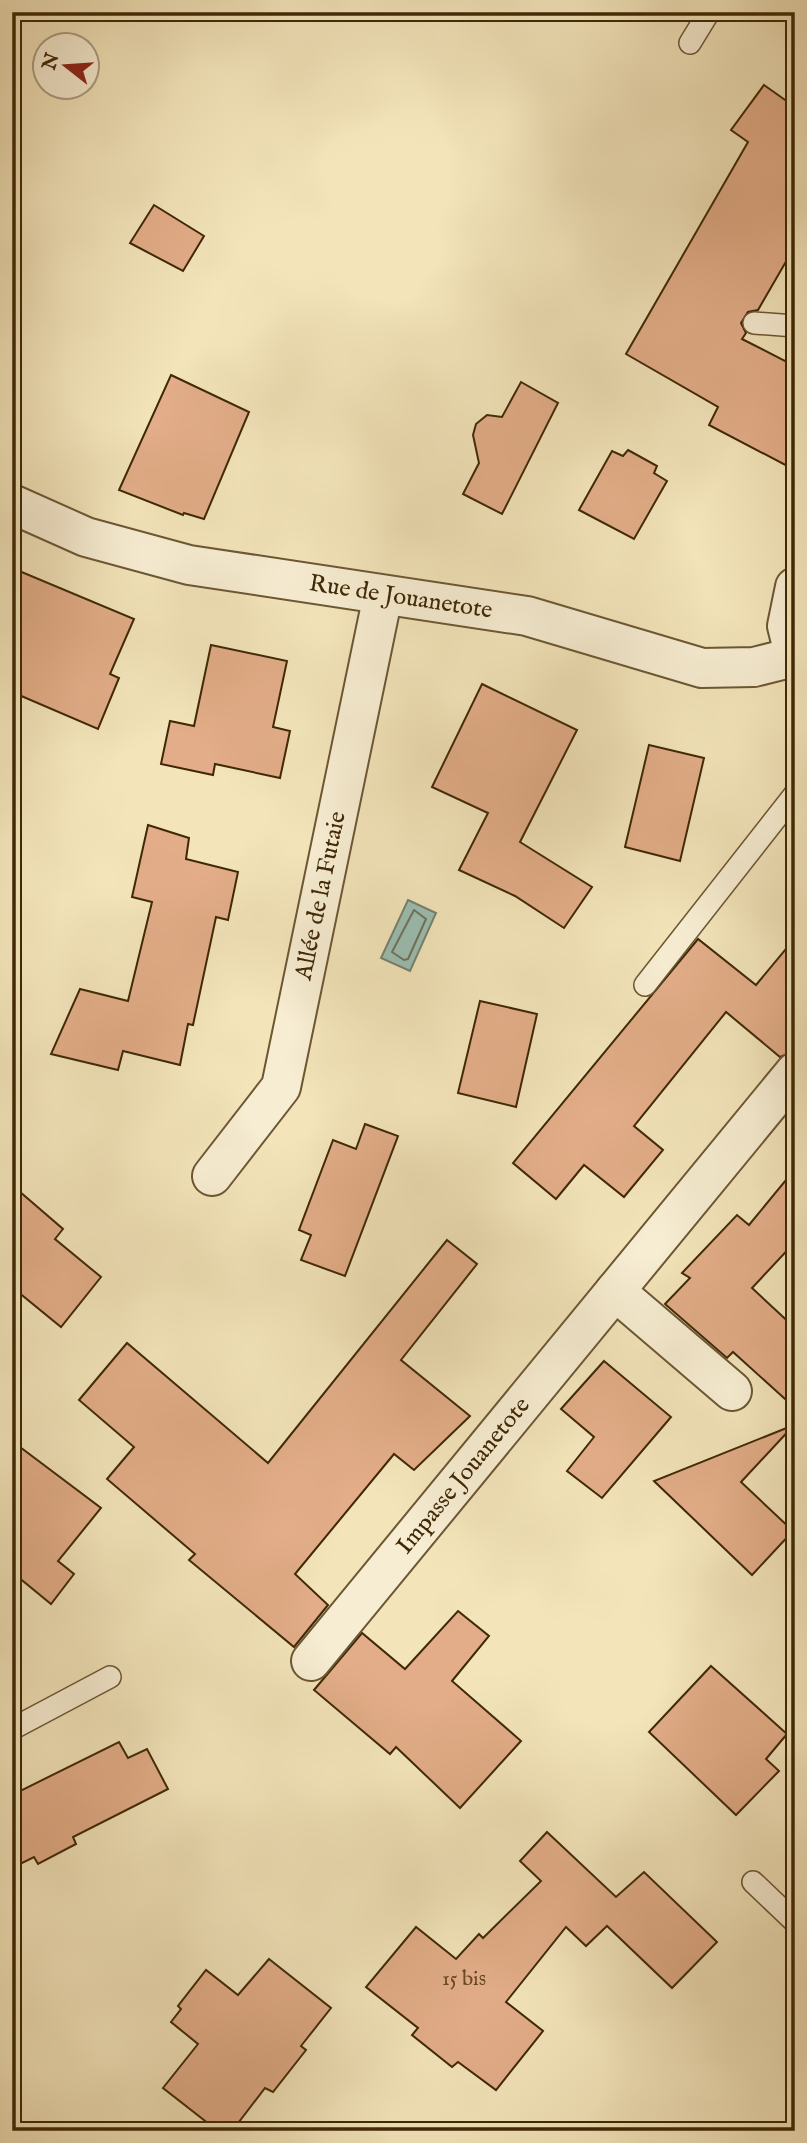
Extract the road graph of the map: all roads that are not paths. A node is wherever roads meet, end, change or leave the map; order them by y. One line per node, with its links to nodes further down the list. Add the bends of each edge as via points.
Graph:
1 (709, 12): 2 (lane)
2 (690, 43)
3 (754, 323): 4 (lane)
4 (795, 326)
5 (12, 504): 7 (street, Rue de Jouanetote, via 86,537 189,565)
6 (795, 587): 8 (street, via 787,626)
7 (383, 595): 8 (street, Rue de Jouanetote, via 527,616 702,668 754,667); 12 (street, Allée de la Futaie, via 281,1087)
8 (794, 657)
9 (795, 794): 10 (lane)
10 (645, 985)
11 (795, 1072): 13 (street, Impasse Jouanetote)
12 (212, 1176)
13 (615, 1291): 14 (street); 15 (street, Impasse Jouanetote)
14 (732, 1391)
15 (311, 1661)
16 (110, 1677): 17 (lane)
17 (12, 1729)
18 (753, 1882): 19 (lane)
19 (795, 1922)

